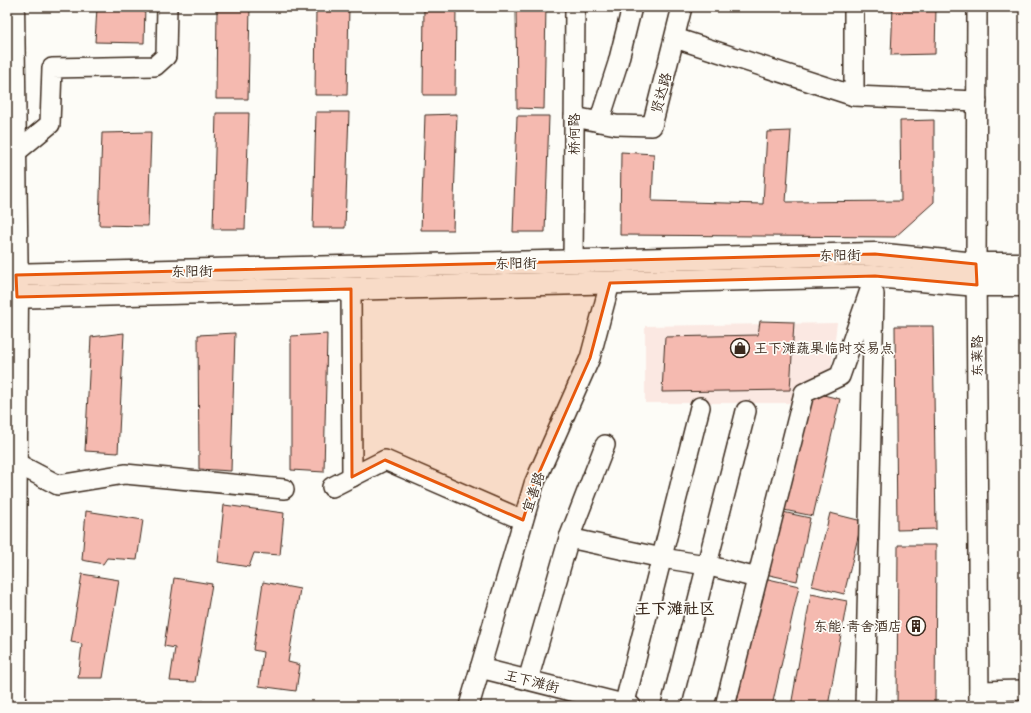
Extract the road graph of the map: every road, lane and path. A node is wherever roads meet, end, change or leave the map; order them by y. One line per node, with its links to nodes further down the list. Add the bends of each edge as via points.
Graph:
1 (13, 7): 13 (main road)
2 (167, 7): 13 (street, via 166,56 155,66 52,68 50,124)
3 (575, 7): 11 (street, 桥何路)
4 (632, 7): 12 (street)
5 (682, 7): 8 (street, 贤达路)
6 (854, 7): 9 (street)
7 (977, 7): 10 (street, 东莱路)
8 (675, 38): 9 (street); 12 (street, 贤达路, via 652,126)
9 (854, 96): 10 (street)
10 (976, 101): 15 (street, 东莱路)
11 (574, 117): 12 (street, 贤达路); 14 (street, 桥何路)
12 (599, 122)
13 (15, 153): 17 (main road)
14 (573, 261): 15 (main road, 东阳街, via 875,254); 17 (main road, 东阳街)
15 (976, 264): 16 (main road, 东阳街); 20 (street, 东莱路)
16 (1024, 264)
17 (12, 275): 23 (main road)
18 (875, 276): 19 (main road, 东阳街); 20 (main road, 东阳街); 35 (street, via 840,376 804,393); 45 (street)
19 (610, 283): 22 (main road, 东阳街); 31 (street, 宜善路, via 590,358 534,484)
20 (976, 285): 21 (main road, 东阳街); 39 (street, 东莱路)
21 (1024, 285)
22 (351, 289): 23 (main road, 东阳街); 28 (street)
23 (12, 297): 27 (main road)
24 (700, 408): 33 (street)
25 (746, 411): 34 (street)
26 (605, 445): 32 (street)
27 (16, 463): 30 (street, via 58,485 125,474); 40 (main road)
28 (352, 477): 29 (street); 31 (street, via 384,460)
29 (332, 487)
30 (284, 489)
31 (523, 520): 36 (street, 宜善路)
32 (569, 538): 33 (street); 37 (street)
33 (662, 558): 34 (street); 42 (street)
34 (706, 565): 35 (street); 43 (street)
35 (757, 578): 44 (street)
36 (480, 668): 37 (street, 王下滩街); 41 (street, 宜善路)
37 (528, 680): 42 (street, 王下滩街)
38 (1024, 690): 39 (street)
39 (979, 699)
40 (14, 706)
41 (469, 706)
42 (626, 706)
43 (672, 706)
44 (725, 706)
45 (864, 706)

